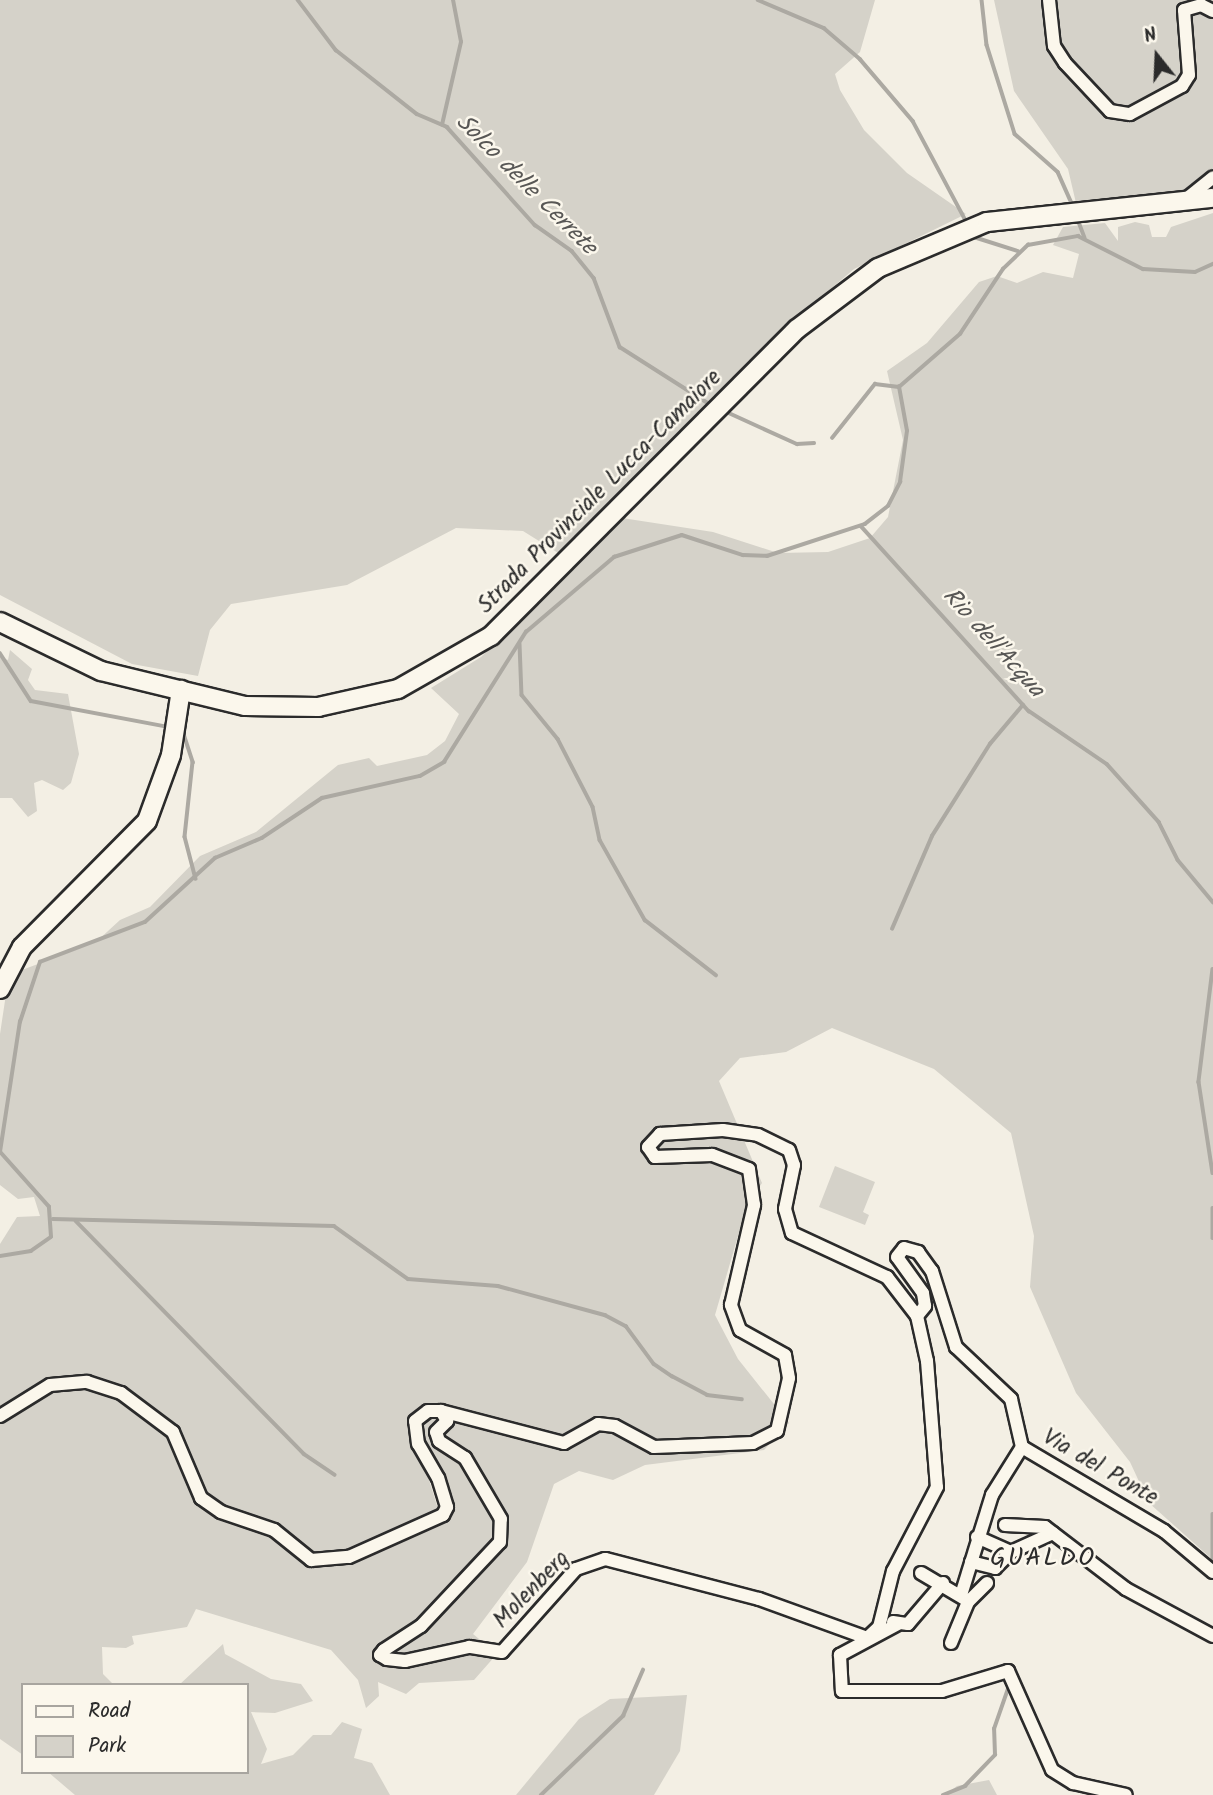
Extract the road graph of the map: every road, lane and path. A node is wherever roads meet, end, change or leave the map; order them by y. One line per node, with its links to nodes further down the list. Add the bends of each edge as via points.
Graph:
1 (1049, 0): 2 (street, via 1054,47 1065,64 1110,111 1130,114 1182,86 1189,75 1184,10 1201,5)
2 (1213, 11)
3 (1213, 177): 5 (street)
4 (1213, 198): 5 (main road, Strada Provinciale Lucca-Camaiore)
5 (1185, 200): 7 (main road, Strada Provinciale Lucca-Camaiore, via 1075,210 943,235 836,296 509,620 430,675 376,696 302,709 258,708)
6 (0, 622): 7 (main road, Strada Provinciale Lucca-Camaiore, via 101,671)
7 (181, 690): 8 (main road, via 171,755 147,821 22,947)
8 (0, 989)
9 (917, 1317): 10 (street, via 887,1277 792,1233 785,1201 794,1165 783,1145 742,1132 660,1134 649,1143 655,1157 712,1155 749,1169 754,1205 731,1305 740,1330 785,1355 789,1378 777,1431 753,1443 654,1447 598,1424 564,1443); 12 (street, Via del Ponte, via 925,1306 923,1293 897,1257 904,1248 918,1252 932,1271 956,1347 1012,1399); 23 (street, via 926,1352 937,1487 893,1571)
10 (442, 1411): 11 (street, via 415,1421 418,1444 447,1507 443,1515 349,1557 311,1560 274,1530 220,1513 201,1498 173,1432 121,1393 87,1382 50,1385); 26 (street, Molenberg, via 447,1421 436,1432 439,1441 465,1458 501,1519 500,1542 421,1626 380,1655 405,1661 441,1650 502,1652 576,1570 605,1559 759,1599)
11 (0, 1416)
12 (1022, 1447): 15 (street, via 992,1495); 19 (street, Via del Ponte, via 1154,1524)
13 (1005, 1525): 14 (street)
14 (1054, 1533): 16 (street); 25 (street, via 1125,1589)
15 (977, 1537): 16 (street); 17 (street)
16 (1011, 1552): 17 (street, via 994,1569)
17 (971, 1562): 22 (street)
18 (921, 1573): 20 (street)
19 (1213, 1573)
20 (943, 1583): 22 (street); 24 (street, via 908,1624)
21 (987, 1583): 22 (street)
22 (965, 1597): 27 (street)
23 (880, 1615): 24 (street); 26 (street)
24 (898, 1624): 26 (street)
25 (1213, 1636)
26 (867, 1638): 28 (street, via 840,1655 842,1691 942,1691 1008,1671 1052,1770 1073,1783)
27 (951, 1643)
28 (1126, 1795)

